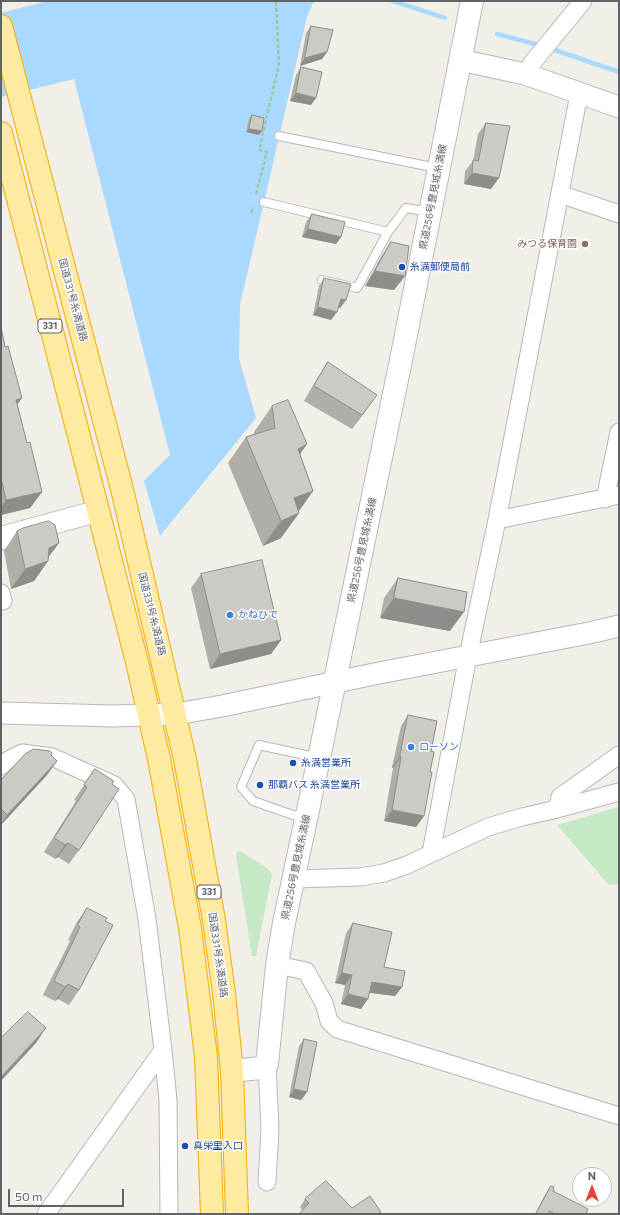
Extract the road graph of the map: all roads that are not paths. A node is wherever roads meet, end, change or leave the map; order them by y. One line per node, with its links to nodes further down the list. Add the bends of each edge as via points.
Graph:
1 (472, 1): 4 (main road, 県道256号豊見城糸満線)
2 (583, 1): 5 (street)
3 (1, 26): 29 (highway, 国道331号糸満道路 / 331, via 122,489)
4 (460, 60): 5 (street); 10 (main road, 県道256号豊見城糸満線)
5 (525, 74): 6 (street)
6 (579, 94): 7 (street); 12 (street)
7 (619, 107)
8 (1, 133): 11 (highway, 331)
9 (279, 136): 10 (lane)
10 (439, 168): 14 (main road, 県道256号豊見城糸満線)
11 (7, 183): 20 (highway, 331)
12 (560, 194): 15 (street); 21 (street)
13 (264, 202): 16 (lane)
14 (430, 212): 16 (lane, via 406,208); 27 (main road, 県道256号豊見城糸満線)
15 (619, 214)
16 (388, 232): 17 (lane, via 357,288)
17 (322, 280)
18 (619, 432): 19 (street)
19 (612, 497): 21 (street)
20 (99, 515): 22 (street); 30 (highway, 331)
21 (497, 520): 26 (street)
22 (1, 539)
23 (1, 593): 24 (street)
24 (1, 601)
25 (619, 626): 26 (street)
26 (468, 656): 27 (street); 37 (street)
27 (335, 682): 29 (street); 32 (main road, 県道256号豊見城糸満線)
28 (8, 713): 30 (street)
29 (176, 714): 30 (street); 42 (highway, 国道331号糸満道路 / 331, via 214,920)
30 (149, 715): 47 (highway, 331, via 190,928 206,1057)
31 (619, 755): 35 (street, via 560,797)
32 (319, 758): 36 (main road, 県道256号豊見城糸満線); 36 (lane, via 259,745 241,787 253,801)
33 (1, 766): 40 (street, via 22,753 52,757 114,785 126,799 146,919)
34 (619, 792): 35 (street)
35 (557, 809): 37 (street, via 488,827)
36 (306, 817): 38 (main road, 県道256号豊見城糸満線)
37 (431, 853): 38 (street, via 407,865 360,878)
38 (294, 878): 39 (main road, 県道256号豊見城糸満線)
39 (277, 965): 41 (main road, 県道256号豊見城糸満線); 43 (street, via 306,971 324,1003 329,1021 338,1030)
40 (163, 1050): 45 (street); 46 (street, via 168,1100)
41 (268, 1064): 42 (main road, via 260,1068); 44 (street, via 270,1129)
42 (232, 1072): 48 (highway, 国道331号糸満道路 / 331)
43 (619, 1116)
44 (267, 1182)
45 (46, 1214)
46 (169, 1214)
47 (212, 1214)
48 (237, 1214)

